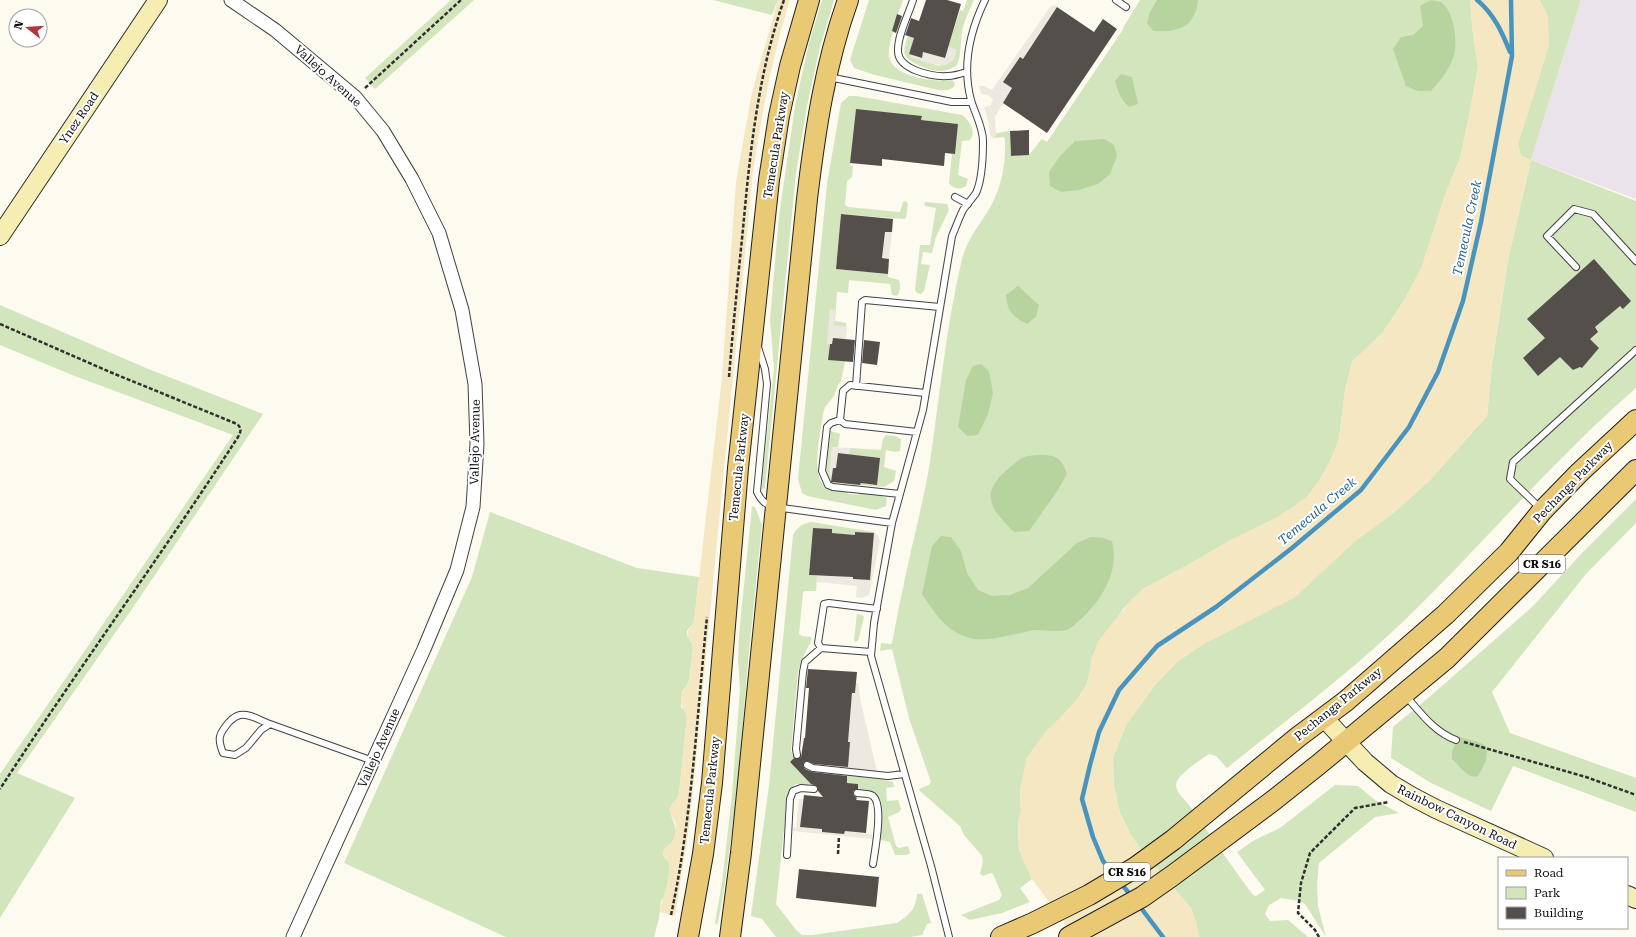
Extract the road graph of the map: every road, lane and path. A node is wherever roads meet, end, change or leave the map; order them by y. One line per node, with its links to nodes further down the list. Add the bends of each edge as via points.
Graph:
1 (158, 0): 16 (main road, Ynez Road)
2 (231, 0): 12 (street, Vallejo Avenue, via 275,30)
3 (461, 0): 12 (path)
4 (809, 0): 21 (main road, Temecula Parkway, via 779,116 770,173)
5 (848, 0): 11 (main road)
6 (913, 0): 10 (lane, via 900,41 900,60 912,68 932,75 946,76)
7 (986, 0): 10 (lane, via 971,38)
8 (1116, 0): 9 (lane)
9 (1126, 8)
10 (966, 72): 13 (lane)
11 (827, 76): 13 (lane, via 952,102); 30 (main road, via 815,135 807,199)
12 (355, 97): 42 (street, Vallejo Avenue, via 383,131 412,179 439,233 462,310 475,384 477,444 473,507 457,570)
13 (971, 102): 15 (lane, via 983,140 982,166 976,192)
14 (955, 197): 15 (lane)
15 (968, 204): 19 (lane, via 952,236)
16 (0, 236)
17 (1636, 261): 18 (lane, via 1593,214 1574,209 1547,236)
18 (1576, 267)
19 (940, 308): 23 (lane, via 865,300 862,302); 24 (lane)
20 (0, 324): 45 (path, via 237,424 241,431 189,513)
21 (753, 333): 30 (lane, via 766,369 767,384 757,492 762,501); 56 (main road, Temecula Parkway, via 738,468 712,783 703,854)
22 (1636, 350): 31 (lane, via 1513,462 1510,479)
23 (856, 386): 24 (lane); 25 (lane, via 850,385 843,391)
24 (926, 393): 27 (lane)
25 (840, 420): 27 (lane, via 845,424); 29 (lane, via 827,427 822,471 828,485)
26 (1636, 420): 31 (main road, Pechanga Parkway / CR S16)
27 (917, 432): 29 (lane)
28 (1636, 470): 36 (main road, CR S16, via 1473,633)
29 (900, 494): 32 (lane)
30 (775, 507): 32 (lane); 57 (main road, via 741,853)
31 (1542, 511): 37 (main road, Pechanga Parkway / CR S16, via 1509,552 1446,614)
32 (892, 523): 33 (lane)
33 (877, 609): 34 (lane, via 829,602 824,604 818,643); 35 (lane)
34 (820, 648): 35 (lane); 41 (lane, via 805,662)
35 (871, 652): 44 (lane, via 870,656)
36 (1404, 694): 39 (lane, via 1436,729); 40 (main road, CR S16)
37 (1324, 718): 40 (main road, Rainbow Canyon Road); 59 (main road, Pechanga Parkway / CR S16, via 1136,867 1089,895)
38 (270, 724): 38 (lane, via 261,730 246,748 235,755 223,753 219,742 220,732 233,718 240,715 249,716); 42 (lane)
39 (1456, 740): 48 (path, via 1586,777)
40 (1345, 742): 49 (main road, Rainbow Canyon Road, via 1391,784); 60 (main road, CR S16, via 1274,800 1172,876 1142,897)
41 (797, 755)
42 (373, 761): 55 (street, Vallejo Avenue)
43 (807, 765): 44 (lane, via 813,768 888,776)
44 (904, 774): 58 (lane)
45 (0, 789)
46 (814, 789): 52 (lane, via 801,788 793,792 790,799)
47 (857, 793): 54 (lane, via 874,797 877,803 878,819)
48 (1636, 795)
49 (1413, 797): 53 (main road, Rainbow Canyon Road); 61 (path, via 1355,808 1310,853 1301,883 1298,913)
50 (839, 836): 51 (path)
51 (838, 854)
52 (787, 855)
53 (1542, 857)
54 (873, 864)
55 (293, 937)
56 (688, 937)
57 (730, 937)
58 (949, 937)
59 (1000, 937)
60 (1069, 937)
61 (1319, 937)

